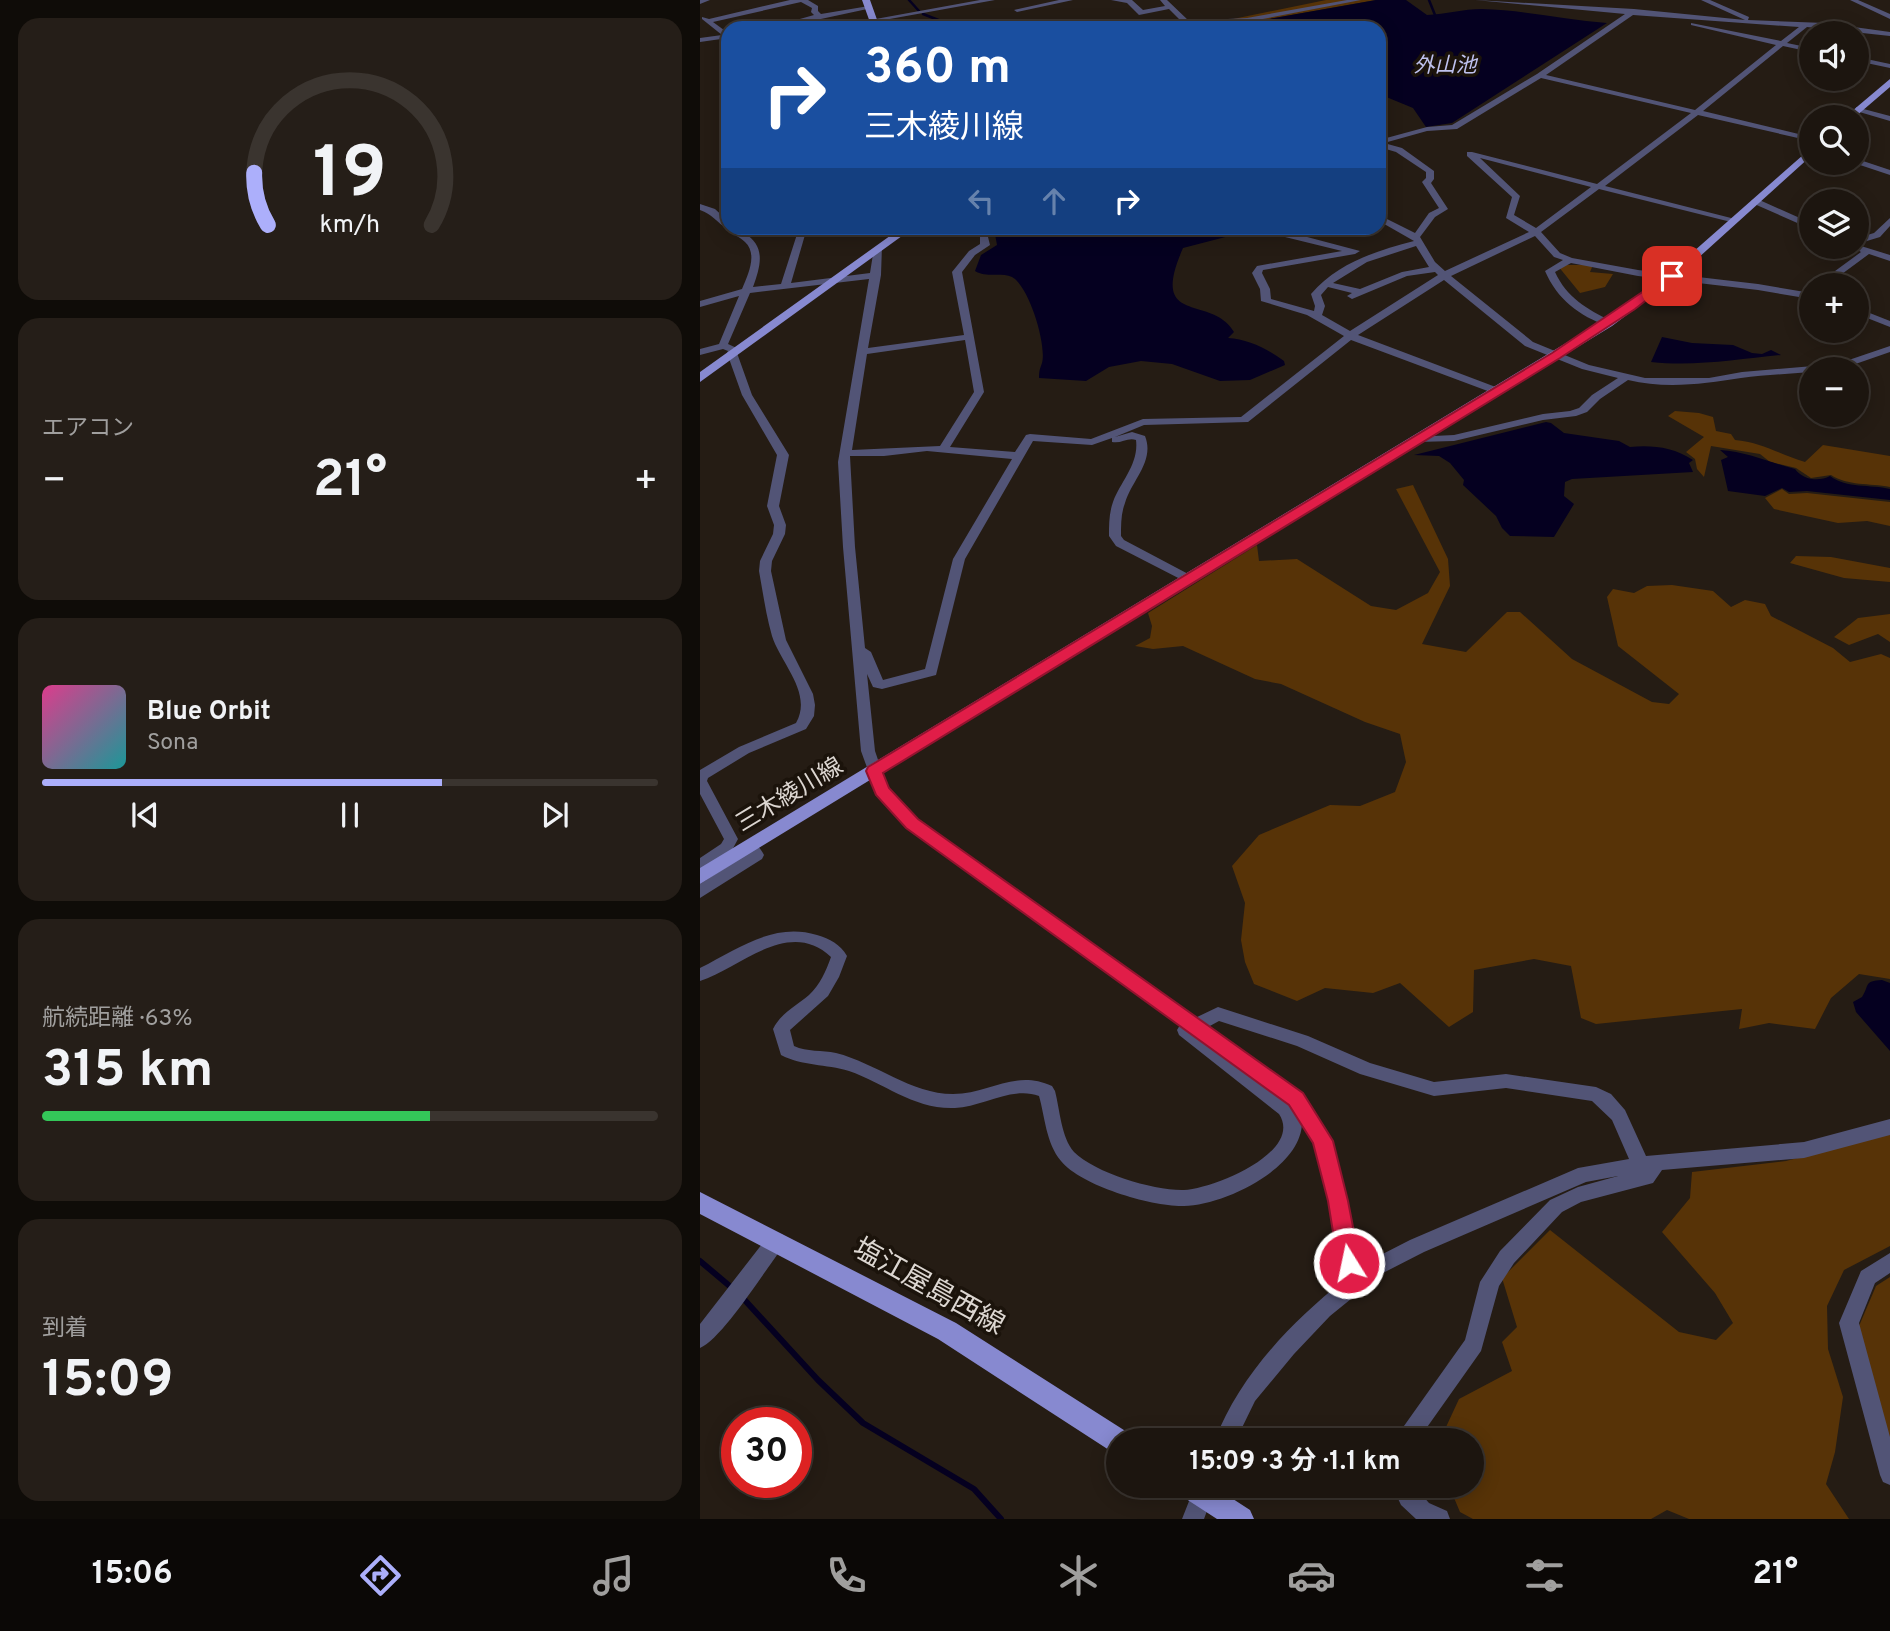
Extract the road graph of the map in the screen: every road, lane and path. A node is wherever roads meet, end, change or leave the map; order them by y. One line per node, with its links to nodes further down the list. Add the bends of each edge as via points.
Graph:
1 (707, 0): 14 (street)
2 (801, 0): 24 (street, via 816,7 814,12); 26 (street)
3 (876, 0): 15 (street)
4 (992, 0): 18 (street)
5 (1070, 0): 20 (street)
6 (1116, 0): 19 (street, via 1129,1 1140,11 1137,13)
7 (1164, 0): 19 (street)
8 (1358, 0): 31 (street)
9 (1478, 0): 17 (street)
10 (1526, 0): 17 (street)
11 (1704, 0): 32 (street, via 1740,13)
12 (1853, 0): 25 (street)
13 (932, 1): 18 (street)
14 (700, 2)
15 (867, 3): 24 (street); 28 (main road)
16 (1622, 3): 22 (street)
17 (1536, 4): 21 (street)
18 (957, 7): 29 (street)
19 (1171, 7): 30 (street)
20 (1017, 10)
21 (1634, 12): 22 (street); 44 (street)
22 (1644, 13): 32 (street); 40 (street)
23 (700, 16): 26 (street)
24 (820, 16): 27 (street)
25 (1890, 17)
26 (708, 21): 35 (street)
27 (800, 21)
28 (873, 21)
29 (889, 21)
30 (1182, 21)
31 (1237, 21)
32 (1749, 22): 33 (street)
33 (1799, 25)
34 (1799, 30): 40 (street)
35 (721, 31)
36 (1869, 31): 37 (street)
37 (1890, 34)
38 (721, 37): 39 (street)
39 (700, 40)
40 (1783, 44): 41 (street); 47 (street)
41 (1799, 47)
42 (1869, 62): 43 (street)
43 (1890, 66)
44 (1540, 76): 47 (street); 51 (street, via 1454,127)
45 (1890, 82): 46 (main road)
46 (1864, 105)
47 (1698, 111): 50 (street); 56 (street)
48 (1869, 112): 49 (street)
49 (1890, 119)
50 (1799, 136)
51 (1386, 141)
52 (1386, 145): 71 (street, via 1430,171 1426,182 1444,209 1432,215)
53 (1799, 162): 57 (main road, 三木綾川線)
54 (1869, 165): 55 (street)
55 (1890, 173)
56 (1597, 185): 60 (street); 64 (street); 64 (street, via 1470,153 1516,196 1509,216)
57 (1755, 201): 60 (main road, 三木綾川線); 61 (street)
58 (700, 207): 59 (street)
59 (721, 219)
60 (1732, 221): 82 (main road, 三木綾川線)
61 (1799, 221)
62 (1386, 222): 71 (street)
63 (1890, 222): 70 (street)
64 (1536, 232): 78 (street, via 1557,255); 79 (street)
65 (742, 235): 86 (street, via 756,250)
66 (801, 235): 85 (street)
67 (894, 235): 72 (main road)
68 (982, 235): 94 (street, via 985,245 957,272)
69 (1288, 235): 73 (street)
70 (1869, 237)
71 (1418, 239): 75 (street); 79 (street)
72 (879, 248): 81 (street); 83 (main road)
73 (1354, 251): 75 (street); 89 (street, via 1258,270 1266,301)
74 (1869, 251): 76 (street)
75 (1372, 256): 84 (street, via 1340,271)
76 (1890, 258)
77 (1857, 259): 80 (street)
78 (1570, 260): 82 (street); 91 (street, via 1550,271 1562,296)
79 (1439, 273): 84 (street, via 1405,274 1357,294); 93 (street); 99 (street, via 1529,344)
80 (1838, 273)
81 (876, 275): 83 (street); 98 (street)
82 (1672, 276): 87 (street); 91 (main road, 三木綾川線)
83 (832, 281): 85 (street); 95 (main road)
84 (1326, 284): 89 (street, via 1316,294)
85 (786, 286): 86 (street)
86 (749, 290): 88 (street); 95 (street, via 727,327)
87 (1799, 293)
88 (700, 304)
89 (1317, 316): 93 (street)
90 (1869, 316): 92 (street)
91 (1608, 323): 99 (main road, 三木綾川線)
92 (1890, 324)
93 (1350, 336): 102 (street); 104 (street, via 1244,420 1143,422)
94 (968, 337): 98 (street); 105 (street, via 979,392)
95 (730, 349): 97 (street); 101 (main road); 112 (street, via 747,395 783,455 773,506 779,534 765,571 780,642 808,702 802,726 744,750 702,775 700,781 732,839)
96 (1890, 349): 100 (street, via 1838,368 1709,381)
97 (700, 352)
98 (863, 352): 106 (street)
99 (1556, 356): 100 (street); 102 (main road, 三木綾川線)
100 (1626, 377): 103 (street, via 1572,414 1543,416 1454,438)
101 (700, 379)
102 (1497, 391): 103 (main road, 三木綾川線)
103 (1418, 439): 108 (main road, 三木綾川線)
104 (1092, 442): 107 (street, via 1030,437); 108 (street, via 1132,435 1141,438 1139,462 1119,499 1115,536)
105 (943, 449): 106 (street); 107 (street)
106 (845, 453): 109 (street)
107 (1018, 456): 109 (street, via 959,559 931,672 878,684 865,652)
108 (1188, 579): 110 (main road, 三木綾川線)
109 (860, 653): 110 (street, via 868,751)
110 (874, 771): 111 (main road, 三木綾川線); 116 (street, via 882,791 912,824)
111 (750, 847): 113 (main road, 三木綾川線); 114 (street, via 757,855)
112 (700, 865)
113 (700, 877)
114 (700, 891)
115 (700, 975): 116 (street, via 784,936 808,937 835,949 837,964 818,996 781,1028 787,1050 795,1056 852,1065 912,1095 934,1100 976,1099 1018,1087 1039,1087 1046,1091 1061,1146 1078,1166 1119,1183 1184,1198 1205,1195 1278,1157 1292,1137 1293,1121 1285,1109 1185,1030)
116 (1193, 1026): 118 (street, via 1218,1014 1227,1015 1366,1069 1434,1089 1506,1082 1596,1094 1618,1111); 122 (street, via 1296,1099 1309,1116 1332,1177)
117 (1890, 1127): 118 (street, via 1804,1150)
118 (1648, 1163): 122 (street, via 1611,1167 1558,1183 1418,1246); 125 (street, via 1647,1177 1578,1195 1556,1206 1507,1257 1490,1282 1474,1344)
119 (700, 1202): 120 (main road, 塩江屋島西線)
120 (776, 1241): 123 (street); 126 (main road, 塩江屋島西線, via 947,1331)
121 (1890, 1262): 127 (street, via 1868,1277 1849,1323)
122 (1353, 1284): 124 (street, via 1287,1347 1248,1394)
123 (700, 1338)
124 (1231, 1428)
125 (1414, 1428)
126 (1106, 1433)
127 (1890, 1475)
128 (1196, 1498): 131 (street)
129 (1212, 1498): 132 (main road)
130 (1409, 1498): 133 (street)
131 (1193, 1519)
132 (1241, 1519)
133 (1439, 1519)

